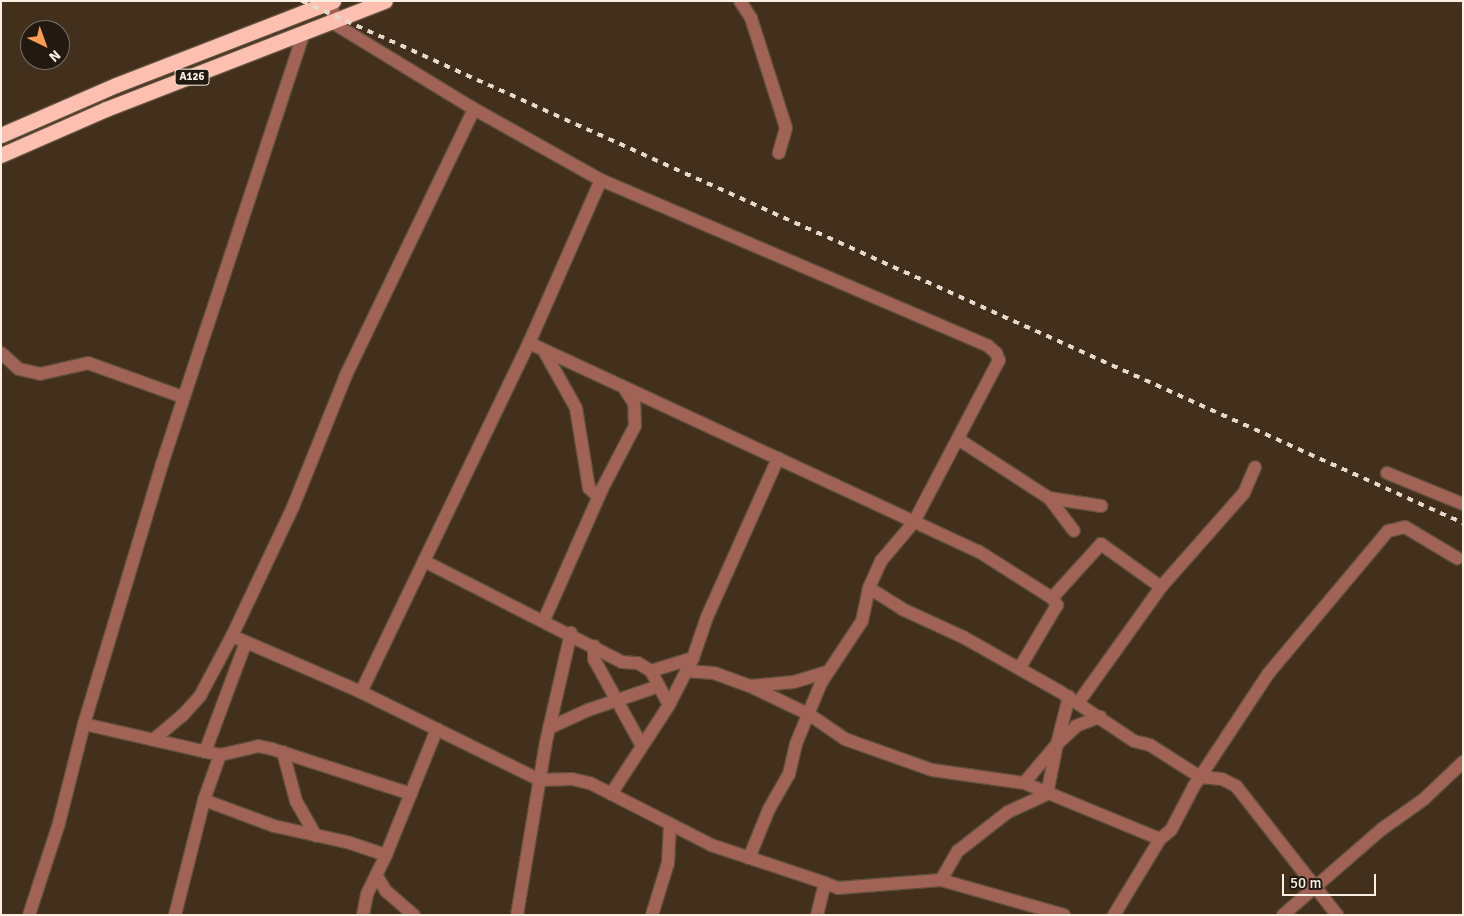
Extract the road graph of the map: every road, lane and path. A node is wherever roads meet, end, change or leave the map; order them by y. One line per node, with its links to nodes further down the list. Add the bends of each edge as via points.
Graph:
1 (332, 1): 4 (street); 7 (highway, A126, via 116,85)
2 (385, 1): 4 (highway, A126)
3 (740, 1): 8 (street, via 750,18 786,128)
4 (334, 23): 5 (highway, A126); 6 (street)
5 (303, 34): 9 (highway, A126, via 106,109); 15 (street)
6 (474, 109): 10 (street); 33 (street, via 346,375 293,507)
7 (1, 135)
8 (779, 153)
9 (1, 155)
10 (601, 180): 11 (street); 16 (street, via 988,346 999,360)
11 (529, 343): 12 (street); 27 (street)
12 (544, 351): 14 (street); 20 (street, via 576,408)
13 (1, 353): 15 (street, via 19,369 40,374 88,363)
14 (626, 391): 17 (street); 20 (street, via 634,403 635,426)
15 (184, 397): 49 (street)
16 (958, 439): 21 (street); 24 (street)
17 (778, 458): 24 (street); 36 (street, via 707,617)
18 (1255, 467): 28 (street, via 1244,493)
19 (1386, 473): 22 (street)
20 (593, 498): 31 (street)
21 (1048, 498): 23 (street); 25 (street)
22 (1463, 504)
23 (1101, 506)
24 (914, 522): 29 (street, via 881,561); 30 (street, via 978,551)
25 (1074, 531)
26 (1457, 558): 59 (street, via 1405,527 1388,531 1268,674)
27 (424, 561): 31 (street); 43 (street)
28 (1161, 587): 30 (street, via 1101,544); 44 (street)
29 (869, 588): 37 (street, via 902,609 963,636); 40 (street, via 862,621)
30 (1052, 598): 37 (street, via 1057,605)
31 (544, 620): 32 (street)
32 (571, 633): 35 (street); 50 (street)
33 (232, 636): 34 (street); 52 (street, via 200,696)
34 (246, 642): 43 (street); 55 (street)
35 (594, 646): 38 (street, via 622,662 638,664); 45 (street, via 594,659)
36 (693, 658): 38 (street); 39 (street)
37 (1019, 669): 44 (street)
38 (651, 671): 41 (street)
39 (686, 671): 42 (street, via 714,673); 46 (street)
40 (827, 672): 42 (street, via 794,682); 47 (street)
41 (659, 686): 45 (street); 46 (street)
42 (750, 686): 47 (street)
43 (361, 692): 51 (street)
44 (1073, 700): 48 (street); 53 (street)
45 (619, 702): 50 (street, via 588,710); 54 (street)
46 (669, 705): 54 (street)
47 (810, 715): 61 (street, via 845,739 932,770); 70 (street, via 796,744 789,774 769,809)
48 (1100, 717): 53 (street, via 1076,726); 59 (street, via 1134,741 1150,745)
49 (84, 724): 52 (street); 75 (street, via 59,822)
50 (549, 728): 60 (street)
51 (437, 729): 60 (street); 62 (street)
52 (153, 740): 55 (street)
53 (1057, 744): 61 (street); 64 (street)
54 (642, 746): 63 (street)
55 (205, 752): 57 (street)
56 (283, 752): 57 (street, via 258,746); 62 (street); 67 (street, via 296,801)
57 (220, 755): 65 (street)
58 (1463, 762): 74 (street)
59 (1200, 776): 68 (street, via 1171,830); 74 (street, via 1222,779 1236,786)
60 (540, 780): 63 (street, via 572,779); 79 (street)
61 (1024, 783): 64 (street)
62 (411, 794): 69 (street)
63 (611, 794): 66 (street)
64 (1047, 794): 68 (street); 72 (street, via 1008,812 958,851)
65 (204, 800): 67 (street, via 274,826); 76 (street)
66 (670, 824): 70 (street, via 712,845); 80 (street, via 668,863)
67 (316, 836): 69 (street)
68 (1160, 839): 83 (street)
69 (386, 855): 71 (street)
70 (749, 858): 73 (street)
71 (376, 875): 77 (street, via 367,894); 78 (street, via 386,891)
72 (940, 880): 73 (street, via 838,888); 82 (street)
73 (824, 883): 81 (street)
74 (1316, 887): 84 (street); 85 (street)
75 (28, 915)
76 (175, 915)
77 (363, 915)
78 (414, 915)
79 (517, 915)
80 (652, 915)
81 (817, 915)
82 (1064, 915)
83 (1114, 915)
84 (1282, 915)
85 (1338, 915)

